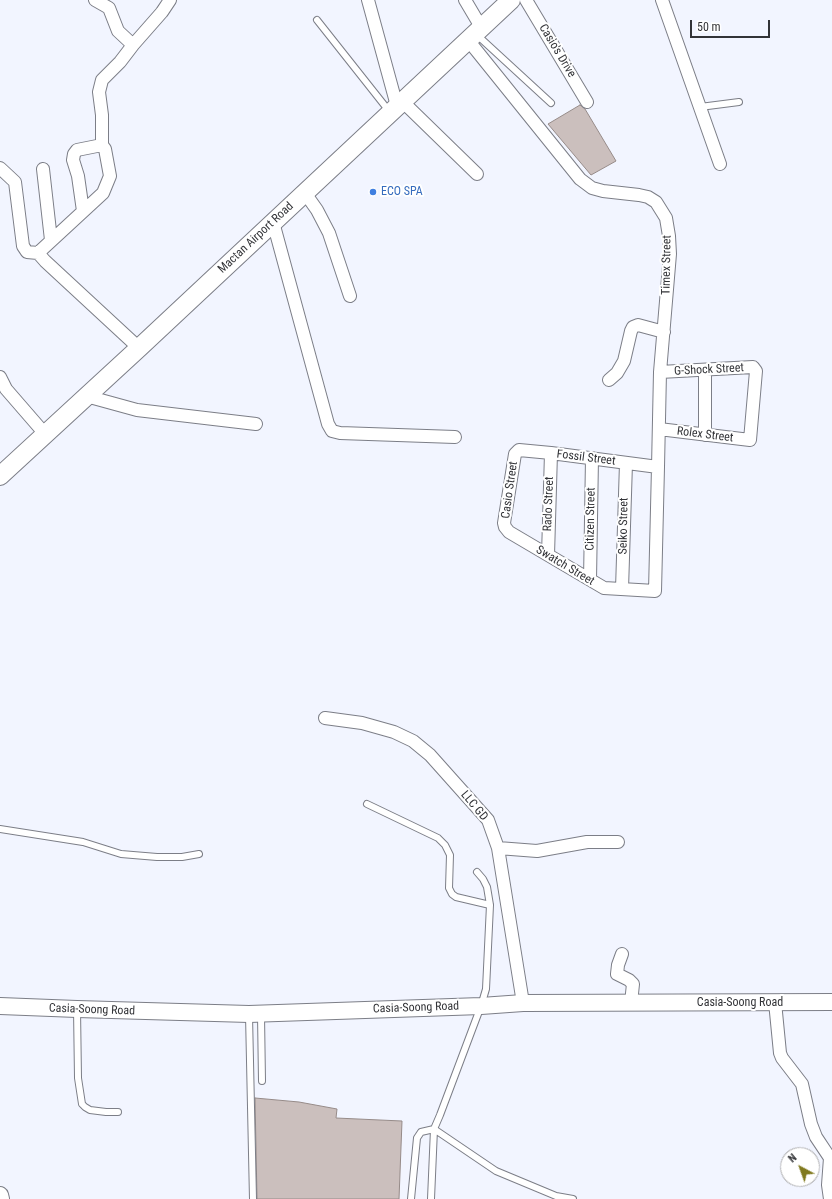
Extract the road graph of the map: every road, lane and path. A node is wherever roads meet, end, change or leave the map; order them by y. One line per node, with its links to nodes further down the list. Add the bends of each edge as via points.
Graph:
1 (95, 0): 10 (street, via 108,8 118,32)
2 (170, 0): 10 (street)
3 (368, 0): 14 (street)
4 (465, 0): 9 (street, Timex Street)
5 (511, 0): 9 (main road, Mactan Airport Road)
6 (526, 0): 12 (street, Casio's Drive)
7 (662, 0): 15 (street)
8 (317, 20): 14 (lane)
9 (475, 33): 11 (lane); 14 (main road, Mactan Airport Road); 27 (street, Timex Street, via 580,179 592,188 639,195 656,202 666,218 669,236)
10 (133, 45): 16 (street, via 102,80 100,86)
11 (551, 102)
12 (587, 102)
13 (740, 102): 15 (lane)
14 (396, 106): 20 (street); 21 (main road, Mactan Airport Road)
15 (700, 107): 17 (street)
16 (102, 145): 22 (street, via 110,176 108,183 103,193); 22 (street, via 77,150 74,154)
17 (720, 164)
18 (0, 168): 25 (street, via 15,182 23,246 27,252)
19 (43, 168): 24 (street)
20 (477, 174)
21 (304, 193): 23 (main road, Mactan Airport Road); 26 (street, via 317,210 329,233)
22 (83, 211): 24 (street)
23 (273, 222): 28 (main road, Mactan Airport Road); 38 (street, via 332,431)
24 (51, 240): 25 (street)
25 (38, 253): 28 (street)
26 (350, 296)
27 (664, 332): 30 (street, Timex Street); 32 (street, via 635,325 624,362)
28 (139, 348): 33 (main road, Mactan Airport Road)
29 (705, 370): 30 (street, G-Shock Street); 37 (street); 39 (street, G-Shock Street, via 753,368 756,371)
30 (660, 372): 35 (street, Timex Street)
31 (0, 377): 36 (street, via 6,389)
32 (609, 380)
33 (86, 396): 34 (street, via 137,410); 36 (main road, Mactan Airport Road)
34 (256, 424)
35 (659, 429): 37 (street, Rolex Street); 44 (street, Timex Street)
36 (46, 434): 45 (main road, Mactan Airport Road)
37 (705, 435): 39 (street, Rolex Street)
38 (455, 437)
39 (750, 440)
40 (551, 453): 41 (street, Fossil Street, via 519,450); 42 (street, Fossil Street); 47 (street, Rado Street)
41 (515, 454): 46 (street, Casio Street)
42 (592, 458): 43 (street, Fossil Street); 48 (street, Citizen Street)
43 (626, 463): 44 (street, Fossil Street); 49 (street, Seiko Street)
44 (658, 467): 50 (street, Timex Street)
45 (0, 476)
46 (505, 527): 47 (street, Swatch Street, via 508,532)
47 (548, 555): 48 (street, Swatch Street)
48 (590, 580): 49 (street, Swatch Street, via 604,588)
49 (622, 589): 50 (street, Swatch Street)
50 (655, 591)
51 (325, 718): 55 (street, LLC GD, via 362,723 394,732 413,741 430,755 488,820)
52 (367, 804): 58 (lane, via 438,838 450,854 449,888 452,894)
53 (0, 828): 56 (lane, via 82,842 121,854 157,857)
54 (618, 842): 55 (street, via 587,842 537,851)
55 (498, 848): 62 (street, LLC GD)
56 (199, 854)
57 (476, 872): 58 (lane, via 487,887)
58 (490, 905): 65 (lane, via 486,989)
59 (622, 954): 63 (street, via 617,974 633,984)
60 (775, 1002): 61 (street, Casia-Soong Road); 63 (street, Casia-Soong Road); 78 (street, via 780,1053 802,1084 816,1137 830,1158)
61 (832, 1002)
62 (522, 1003): 63 (street, Casia-Soong Road); 65 (street, Casia-Soong Road)
63 (631, 1003)
64 (0, 1006): 66 (street, Casia-Soong Road)
65 (481, 1006): 67 (street, Casia-Soong Road); 70 (lane)
66 (77, 1009): 67 (street, Casia-Soong Road); 69 (lane, via 78,1078 82,1104 90,1110)
67 (255, 1014): 68 (lane); 74 (lane)
68 (262, 1081)
69 (118, 1112)
70 (434, 1129): 72 (lane, via 496,1171); 75 (lane, via 421,1132 417,1138); 76 (lane)
71 (0, 1195): 73 (street)
72 (555, 1197): 77 (lane)
73 (1, 1199)
74 (253, 1199)
75 (411, 1199)
76 (431, 1199)
77 (573, 1199)
78 (830, 1199)

